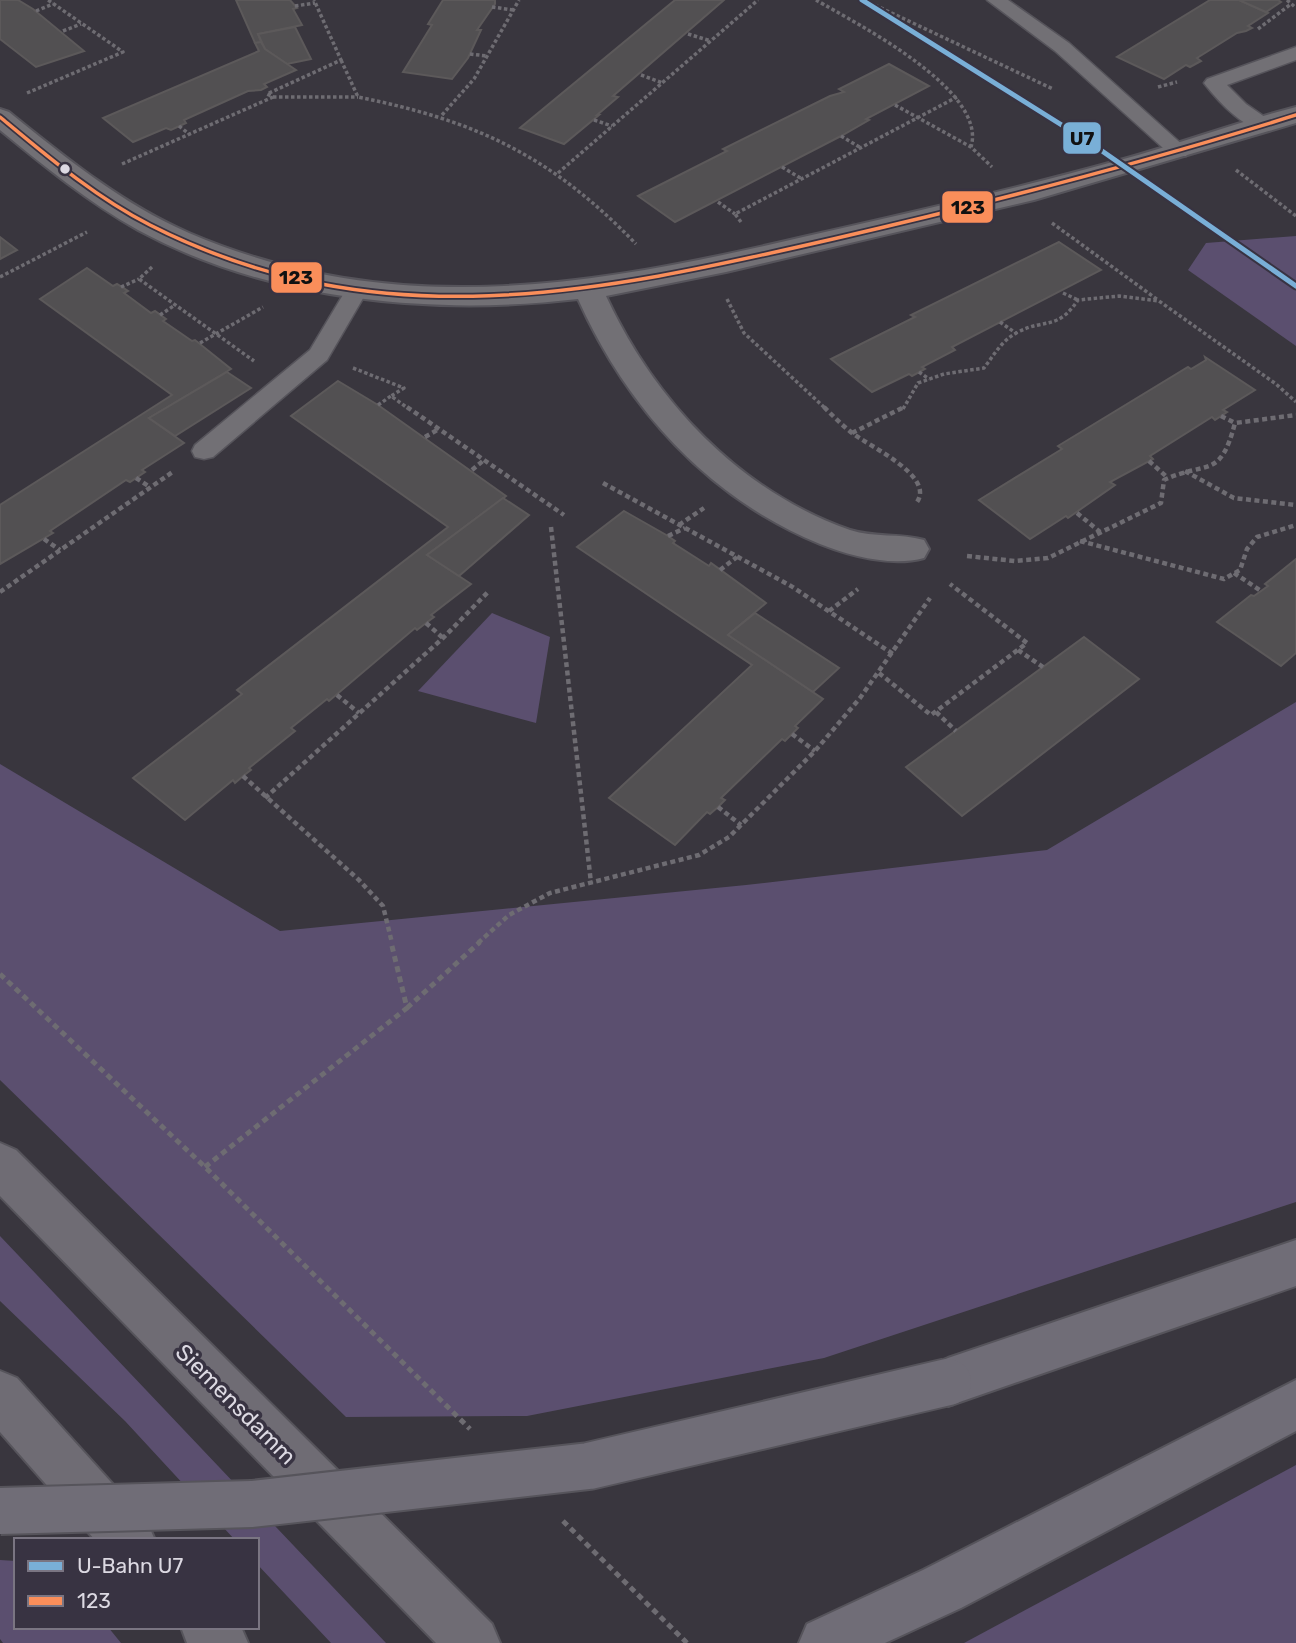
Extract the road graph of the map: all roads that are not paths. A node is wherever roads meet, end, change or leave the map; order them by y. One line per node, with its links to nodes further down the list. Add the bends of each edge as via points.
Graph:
1 (996, 0): 6 (lane, via 1062,47)
2 (1296, 53): 5 (lane, via 1214,83)
3 (1296, 116): 5 (street)
4 (0, 117): 7 (street, via 94,194 181,240 232,260)
5 (1265, 126): 6 (street)
6 (1179, 152): 8 (street, via 1023,197)
7 (358, 288): 8 (street, via 449,297); 9 (lane, via 319,355)
8 (588, 289): 10 (street, via 627,365 651,398 738,484 800,524 846,542)
9 (204, 451)
10 (912, 549)
11 (0, 1165): 19 (main road, Siemensdamm)
12 (1296, 1263): 15 (highway, bridge, via 948,1382 589,1466 252,1504)
13 (0, 1395): 16 (main road)
14 (1296, 1405): 20 (highway, via 942,1589)
15 (0, 1511)
16 (127, 1538)
17 (209, 1629): 18 (main road)
18 (221, 1643)
19 (473, 1643)
20 (827, 1643)

